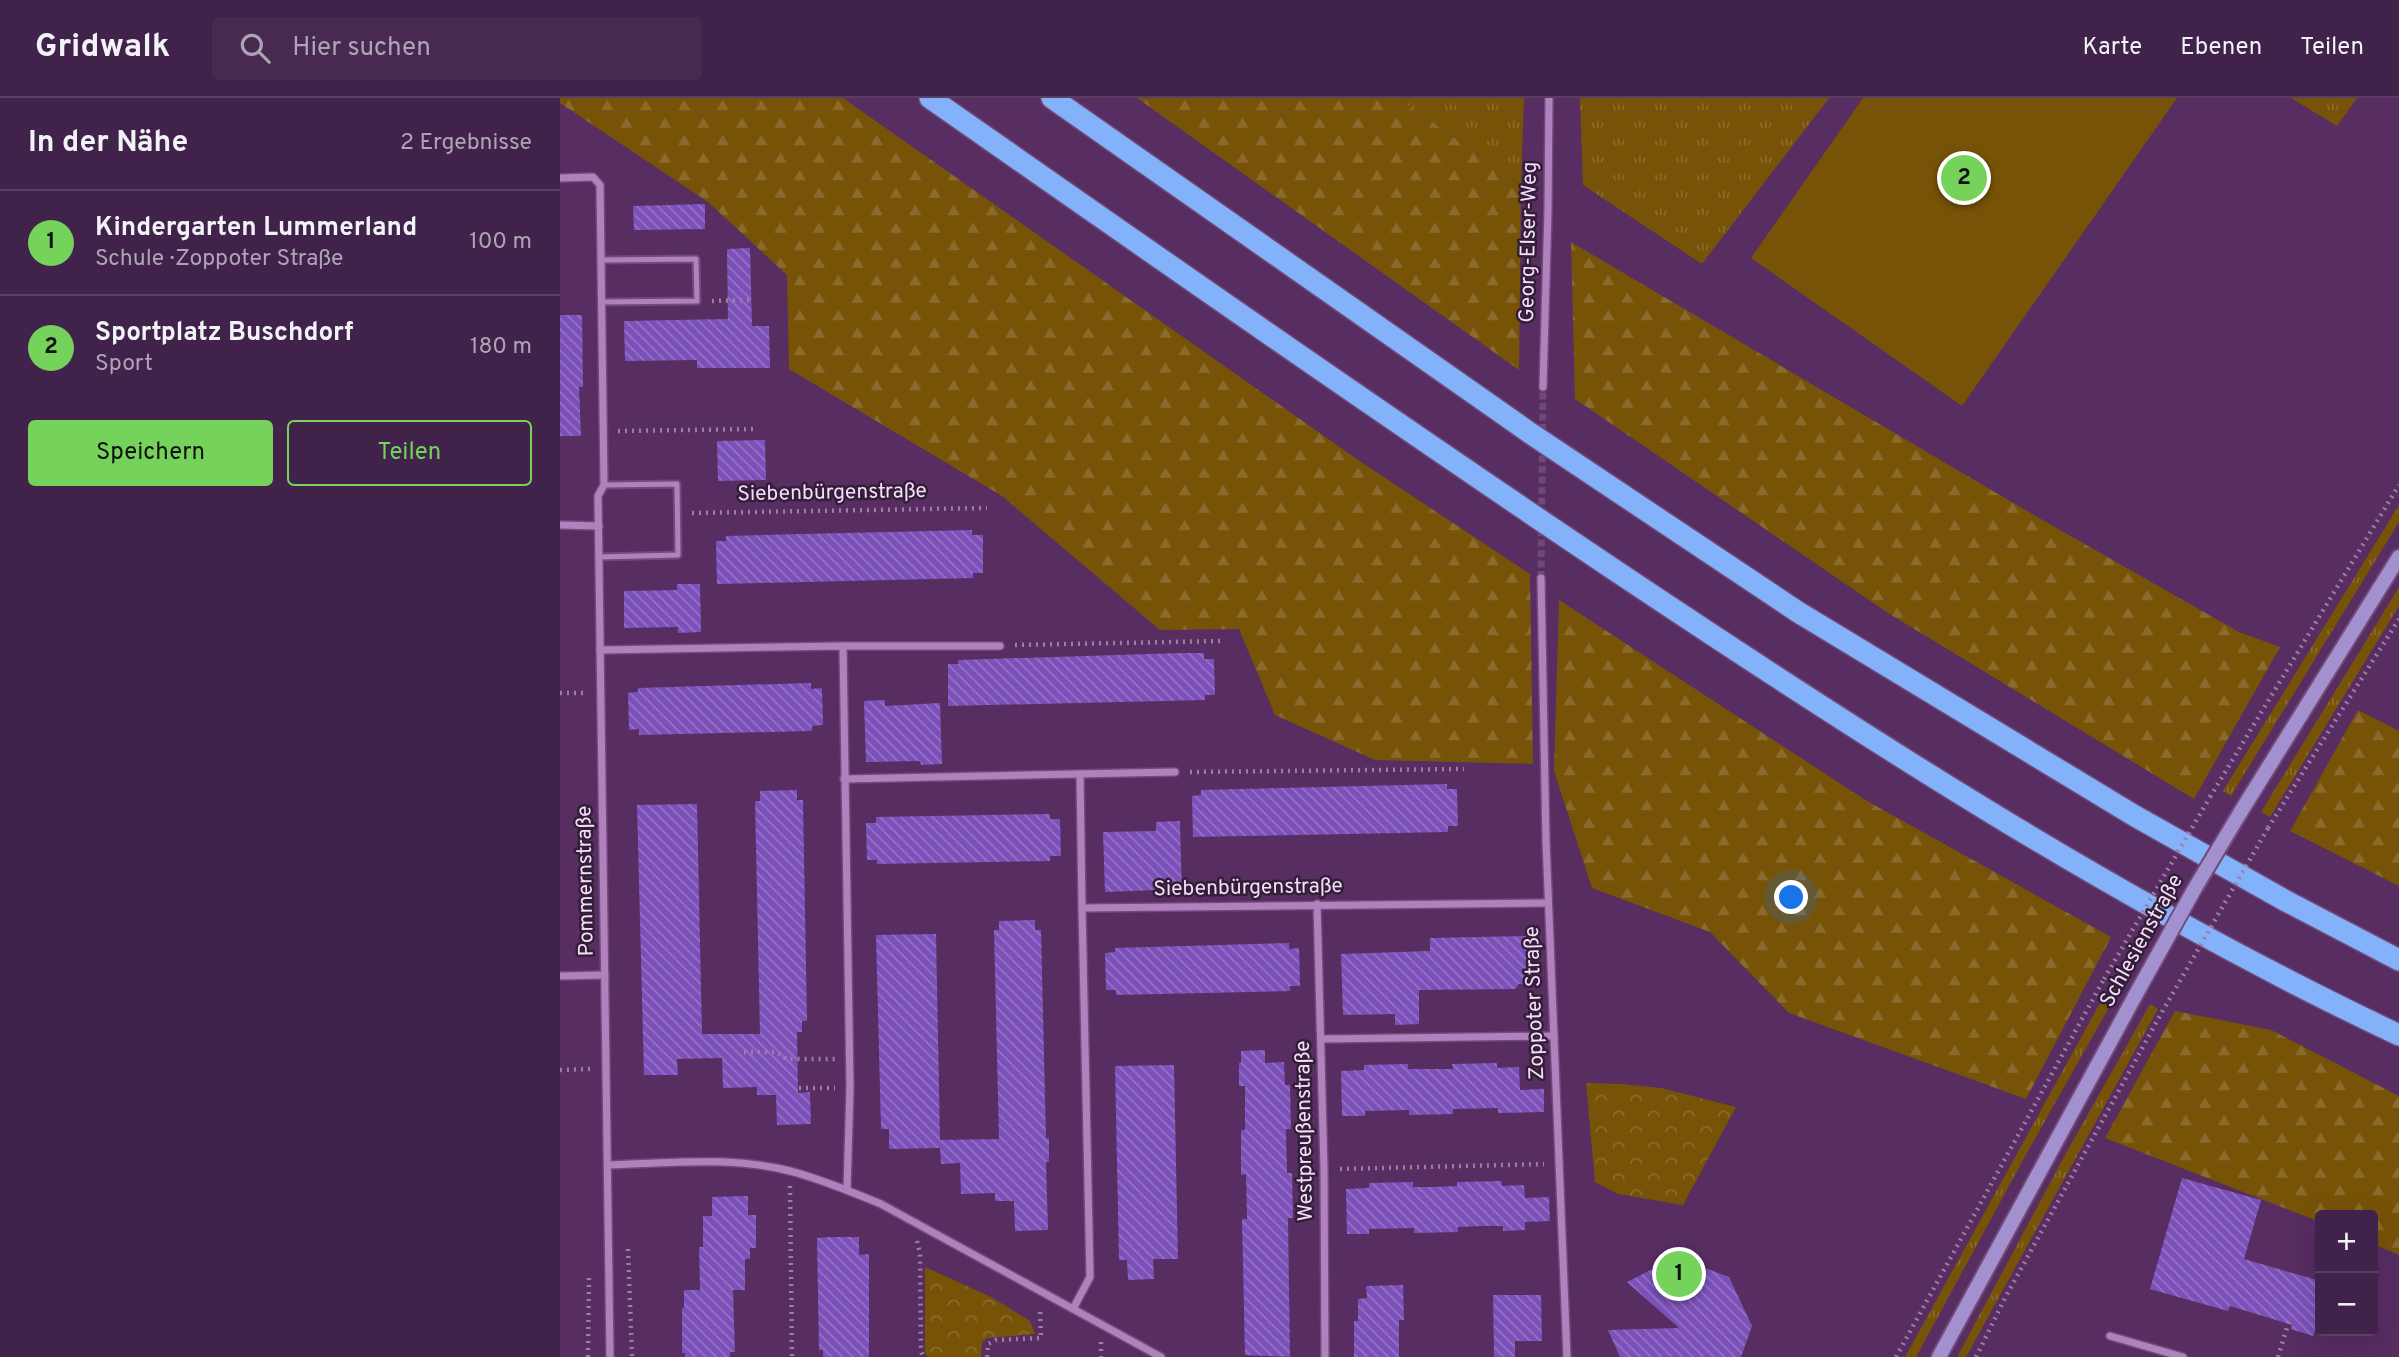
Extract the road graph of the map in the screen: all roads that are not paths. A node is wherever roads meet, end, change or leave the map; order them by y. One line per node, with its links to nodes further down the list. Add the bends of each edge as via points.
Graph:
1 (930, 98): 26 (highway, via 1370,406 1747,659 2093,874)
2 (1052, 98): 23 (highway, via 1530,433 1798,612 2135,816)
3 (1549, 98): 7 (street, Georg-Elser-Weg)
4 (560, 178): 5 (street, Pommernstraße, via 593,177 600,185)
5 (601, 260): 6 (street, Pommernstraße); 6 (lane, via 696,259 697,301)
6 (602, 302): 8 (street, Pommernstraße)
7 (1543, 387)
8 (604, 485): 10 (street, Pommernstraße, via 598,496); 12 (lane, via 677,484 678,555)
9 (560, 525): 10 (street)
10 (599, 526): 12 (street, Pommernstraße)
11 (2399, 556): 38 (street, Schlesienstraße, bridge, via 2194,888)
12 (599, 557): 16 (street, Pommernstraße)
13 (1541, 578): 21 (street, Zoppoter Straße)
14 (844, 646): 15 (street); 16 (street); 19 (street)
15 (1000, 646)
16 (600, 650): 24 (street, Pommernstraße)
17 (1175, 772): 18 (street)
18 (1080, 774): 19 (street); 22 (street)
19 (844, 779): 30 (street, via 850,1059)
20 (1317, 904): 21 (street, Siebenbürgenstraße); 22 (street, Siebenbürgenstraße); 28 (street, Westpreußenstraße)
21 (1548, 904): 27 (street, Zoppoter Straße)
22 (1082, 908): 31 (street, via 1090,1277)
23 (2399, 960)
24 (605, 975): 25 (street); 29 (street, Pommernstraße)
25 (560, 976)
26 (2399, 1035)
27 (1554, 1036): 28 (street); 37 (street, Zoppoter Straße)
28 (1321, 1039): 36 (street, Westpreußenstraße)
29 (608, 1164): 30 (street, via 750,1164 790,1171); 34 (street, Pommernstraße)
30 (847, 1190): 31 (street)
31 (1073, 1309): 35 (street)
32 (2110, 1336): 33 (street)
33 (2171, 1355): 39 (street)
34 (610, 1357)
35 (1161, 1357)
36 (1325, 1357)
37 (1567, 1357)
38 (1939, 1357)
39 (2183, 1357)

